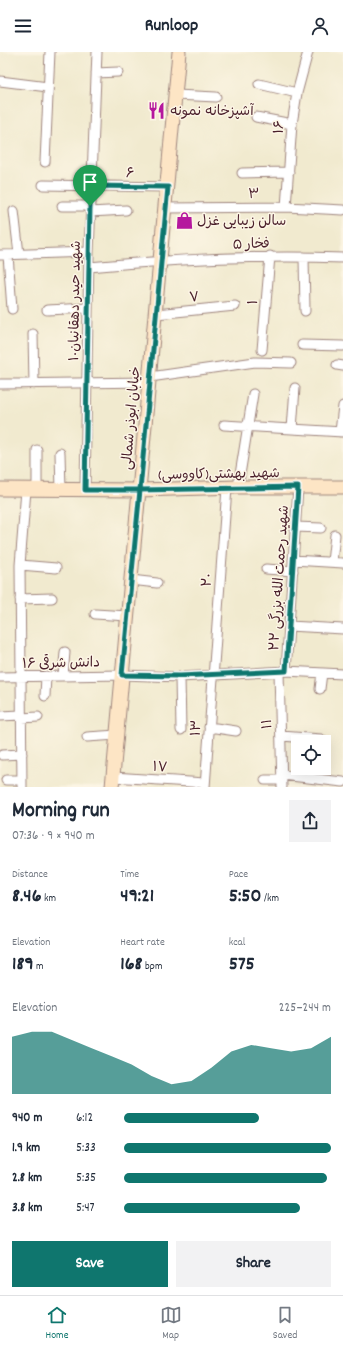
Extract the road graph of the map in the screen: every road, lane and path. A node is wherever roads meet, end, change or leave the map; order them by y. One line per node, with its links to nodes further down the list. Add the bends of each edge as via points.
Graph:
1 (50, 52): 9 (street)
2 (97, 52): 6 (street, شهید حیدر دهقانیان۱۰)
3 (179, 52): 11 (street, خیابان ابوذر شمالی)
4 (308, 52): 10 (street, ۱۶)
5 (118, 72): 6 (street)
6 (96, 73): 19 (street, شهید حیدر دهقانیان۱۰)
7 (0, 81): 9 (street)
8 (258, 84): 10 (street)
9 (48, 87): 15 (street)
10 (297, 93): 14 (street, ۱۶)
11 (176, 95): 12 (street); 20 (street, خیابان ابوذر شمالی)
12 (216, 97)
13 (256, 117): 14 (street)
14 (292, 124): 16 (street, ۱۶)
15 (44, 162)
16 (289, 172): 17 (street); 22 (street, ۱۶)
17 (242, 173)
18 (43, 185): 19 (street, ۶)
19 (91, 186): 20 (street, ۶); 24 (street, شهید حیدر دهقانیان۱۰)
20 (168, 187): 23 (street, خیابان ابوذر شمالی)
21 (62, 206): 24 (street)
22 (286, 207): 23 (street, ۳); 26 (street, ۳)
23 (166, 208): 34 (street, خیابان ابوذر شمالی)
24 (90, 209): 25 (street); 28 (street, شهید حیدر دهقانیان۱۰)
25 (126, 210)
26 (343, 210)
27 (14, 211): 29 (street)
28 (89, 252): 29 (street); 35 (street, شهید حیدر دهقانیان۱۰)
29 (19, 254): 30 (street)
30 (4, 255): 38 (street)
31 (270, 256): 32 (street, فخار ۵); 34 (street, فخار ۵); 45 (street, ۱)
32 (304, 257): 33 (street, فخار ۵); 40 (street)
33 (343, 258)
34 (161, 260): 35 (street, فخار ۵); 41 (street, خیابان ابوذر شمالی)
35 (89, 266): 37 (street, شهید حیدر دهقانیان۱۰)
36 (235, 306): 41 (street, ۷)
37 (88, 308): 39 (street); 48 (street, شهید حیدر دهقانیان۱۰)
38 (12, 309)
39 (47, 310)
40 (305, 310)
41 (156, 314): 47 (street, خیابان ابوذر شمالی)
42 (33, 334): 50 (street)
43 (302, 345): 44 (street)
44 (343, 346)
45 (262, 350)
46 (291, 363): 47 (street, via 255,362)
47 (150, 380): 48 (street); 67 (street, خیابان ابوذر شمالی)
48 (87, 383): 50 (street); 66 (street, شهید حیدر دهقانیان۱۰)
49 (0, 384): 50 (street)
50 (34, 384)
51 (295, 388): 56 (street)
52 (253, 394): 55 (street, ۲۰)
53 (343, 406): 57 (street)
54 (224, 425): 55 (street)
55 (249, 427): 56 (street); 60 (street, ۲۰)
56 (292, 429): 57 (street)
57 (342, 432)
58 (38, 450): 64 (street)
59 (60, 453): 65 (street)
60 (232, 487): 61 (street, شهید بهشتی(کاووسی)); 67 (street, شهید بهشتی(کاووسی)); 91 (street, ۲۰)
61 (298, 487): 62 (street, شهید بهشتی(کاووسی)); 68 (street, شهید رحمت الله بزرگی ۲۲)
62 (343, 487)
63 (0, 490): 64 (street, شهید بهشتی(کاووسی))
64 (32, 490): 65 (street, شهید بهشتی(کاووسی)); 74 (street)
65 (61, 490): 66 (street, شهید بهشتی(کاووسی))
66 (85, 490): 67 (street, شهید بهشتی(کاووسی))
67 (140, 490): 78 (street, خیابان ابوذر شمالی)
68 (296, 527): 69 (street); 71 (street, شهید رحمت الله بزرگی ۲۲)
69 (321, 528)
70 (335, 535): 72 (street)
71 (293, 560): 72 (street); 77 (street, شهید رحمت الله بزرگی ۲۲)
72 (332, 562): 73 (street)
73 (343, 563)
74 (20, 564): 75 (street); 81 (street)
75 (56, 568)
76 (266, 569): 77 (street)
77 (293, 571): 84 (street, شهید رحمت الله بزرگی ۲۲)
78 (131, 580): 79 (street); 83 (street, خیابان ابوذر شمالی)
79 (157, 583)
80 (52, 598): 81 (street)
81 (20, 599): 96 (street)
82 (95, 614): 83 (street)
83 (128, 616): 90 (street, خیابان ابوذر شمالی)
84 (289, 626): 85 (street); 87 (street, شهید رحمت الله بزرگی ۲۲)
85 (343, 629)
86 (65, 652): 93 (street)
87 (282, 671): 88 (street, دانش شرقی ۱۶); 91 (street, دانش شرقی ۱۶); 106 (street, ۱۱)
88 (322, 673): 89 (street, دانش شرقی ۱۶); 97 (street)
89 (343, 674)
90 (122, 675): 93 (street, دانش شرقی ۱۶); 94 (street, دانش شرقی ۱۶); 105 (street, خیابان ابوذر شمالی)
91 (213, 675): 94 (street, دانش شرقی ۱۶); 102 (street, ۱۳)
92 (46, 676): 93 (street, دانش شرقی ۱۶); 96 (street, دانش شرقی ۱۶); 98 (street)
93 (63, 676)
94 (180, 676): 103 (street)
95 (0, 677): 96 (street, دانش شرقی ۱۶)
96 (20, 677): 100 (street)
97 (320, 689)
98 (45, 696)
99 (0, 716): 100 (street)
100 (21, 716): 101 (street); 109 (street)
101 (38, 717)
102 (209, 728): 104 (street); 117 (street, ۱۳)
103 (181, 730)
104 (236, 731)
105 (117, 735): 107 (street); 114 (street, خیابان ابوذر شمالی)
106 (281, 736): 108 (street); 113 (street, ۱۱)
107 (86, 737)
108 (291, 737)
109 (22, 754): 110 (street); 116 (street)
110 (2, 755)
111 (6, 780): 116 (street)
112 (265, 780): 113 (street)
113 (282, 781): 115 (street)
114 (112, 782): 117 (street, ۱۷)
115 (343, 782)
116 (22, 783)
117 (205, 785)

